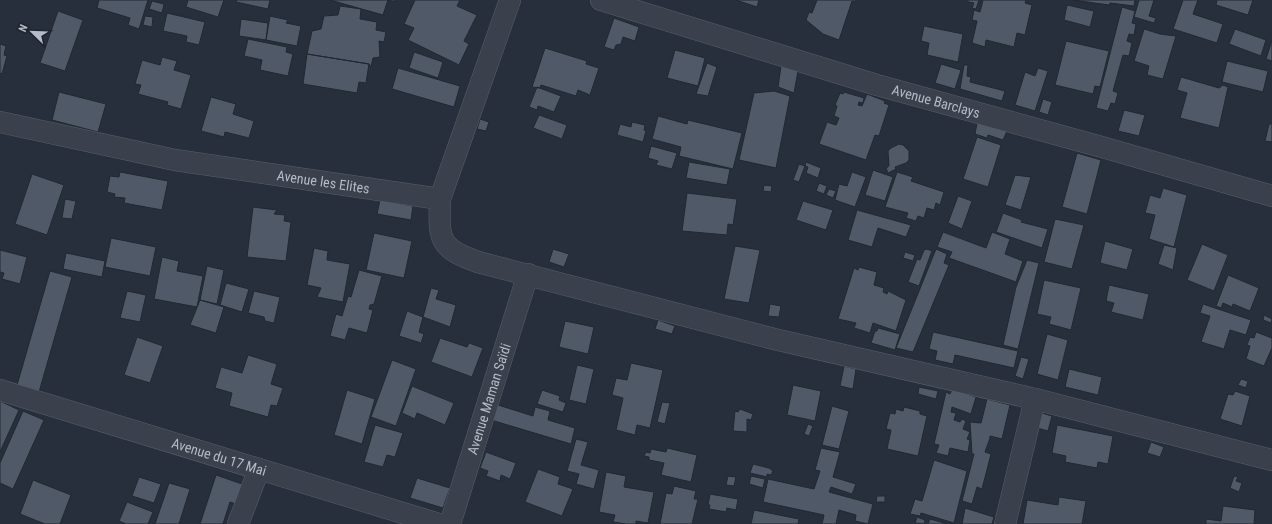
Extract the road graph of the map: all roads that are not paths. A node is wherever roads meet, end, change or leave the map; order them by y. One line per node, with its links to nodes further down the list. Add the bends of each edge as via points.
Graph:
1 (510, 0): 5 (street)
2 (601, 0): 4 (street, Avenue Barclays, via 877,85)
3 (0, 122): 5 (street, Avenue les Elites, via 176,160)
4 (1272, 196)
5 (440, 199): 6 (street, via 443,241 451,250 478,262)
6 (528, 274): 8 (street, via 774,339); 13 (street, Avenue Maman Saïdi)
7 (0, 390): 10 (street, Avenue du 17 Mai)
8 (1035, 399): 9 (street); 14 (street)
9 (1272, 460)
10 (259, 469): 11 (street); 12 (street, Avenue du 17 Mai)
11 (238, 524)
12 (439, 524)
13 (450, 524)
14 (1005, 524)

